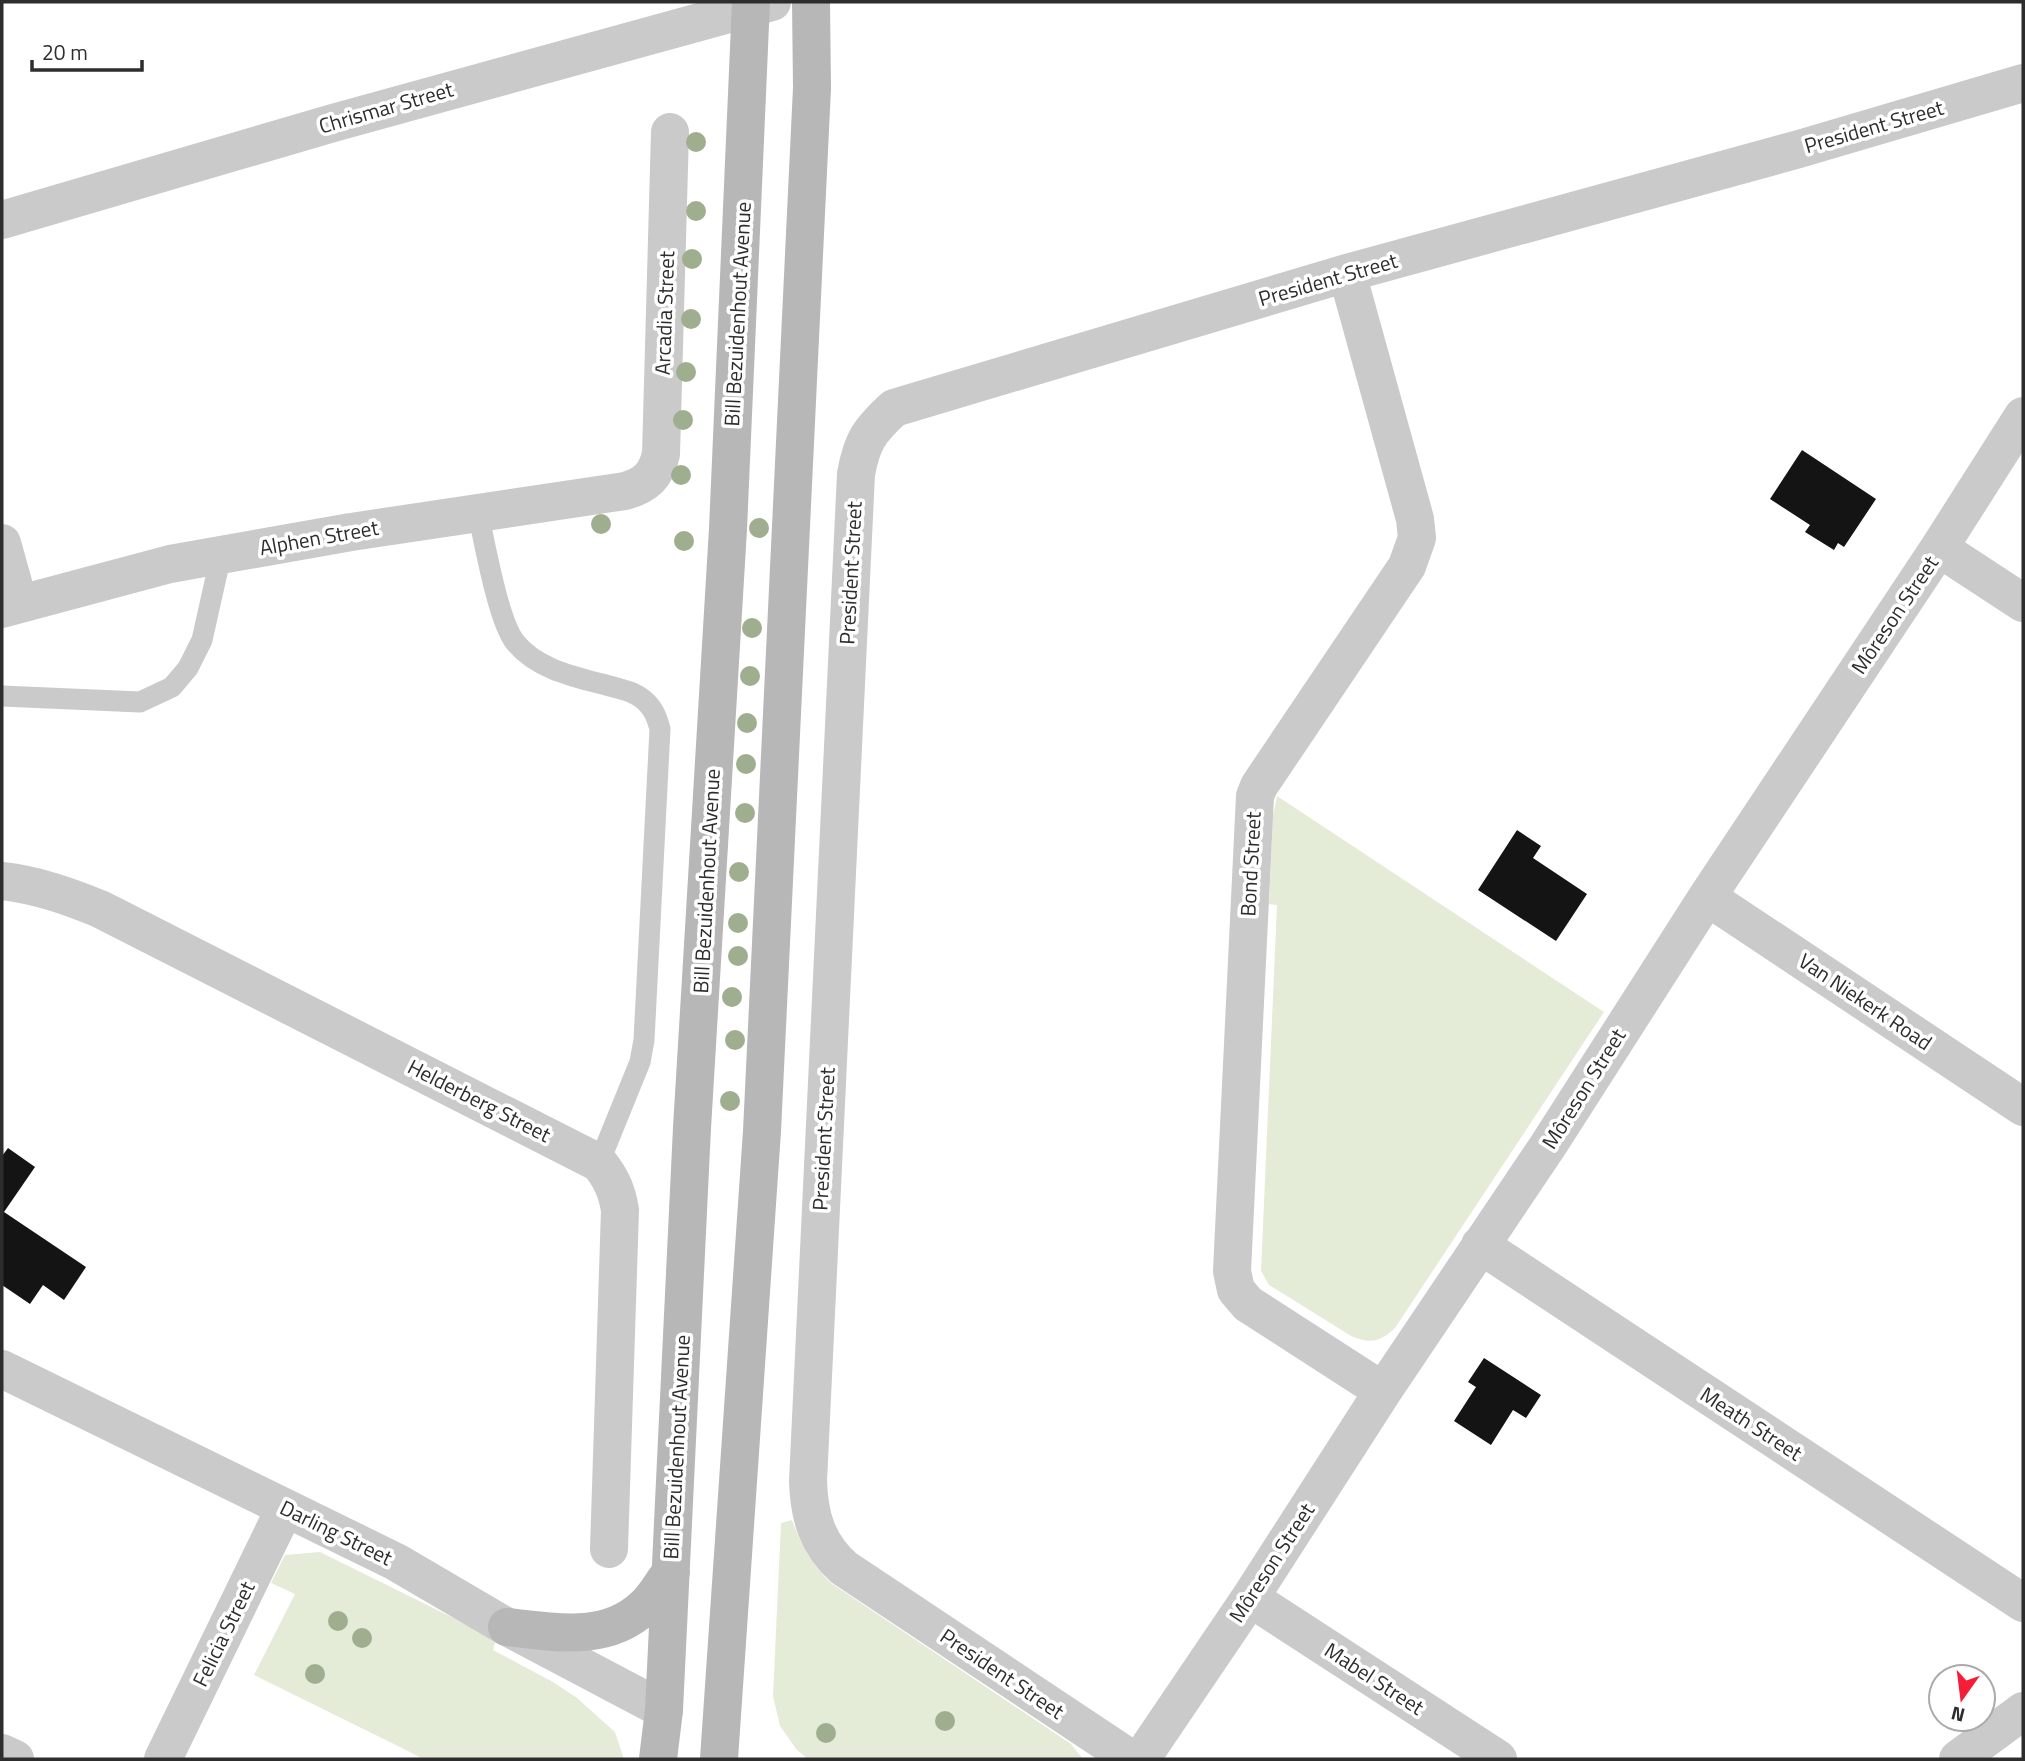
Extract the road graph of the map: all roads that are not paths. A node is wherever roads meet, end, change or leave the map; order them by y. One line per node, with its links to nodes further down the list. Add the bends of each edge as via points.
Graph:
1 (811, 2): 32 (main road, via 812,88 762,1131)
2 (758, 4): 5 (street, Chrismar Street); 25 (main road, Bill Bezuidenhout Avenue, via 692,1128)
3 (2023, 83): 6 (street, President Street)
4 (670, 132): 8 (street, Arcadia Street, via 661,454 651,478)
5 (2, 220)
6 (1347, 273): 22 (street, Bond Street, via 1417,538 1407,566 1255,796 1232,1271 1236,1290 1248,1304); 36 (street, President Street, via 894,408 873,427 860,450 856,474 808,1468 811,1516 831,1557 844,1568)
7 (2023, 416): 11 (street, Môreson Street)
8 (640, 486): 9 (street, Alphen Street)
9 (478, 513): 12 (street, Alphen Street); 19 (lane, via 504,621 515,643 563,674 632,692 654,712 660,729 644,1041 640,1062)
10 (2, 543): 14 (street)
11 (1939, 548): 13 (street); 17 (street, Môreson Street)
12 (221, 555): 14 (street, Alphen Street); 15 (lane, via 202,640 172,687 140,702)
13 (2023, 603)
14 (10, 606)
15 (2, 696)
16 (2, 881): 19 (street, Helderberg Street, via 64,894 100,909)
17 (1707, 897): 18 (street, Van Niekerk Road); 20 (street, Môreson Street)
18 (2023, 1107)
19 (599, 1163): 24 (street, via 617,1192 620,1210)
20 (1480, 1245): 22 (street, Môreson Street); 27 (street, Meath Street)
21 (2, 1368): 23 (street, Darling Street)
22 (1383, 1391): 26 (street, Môreson Street)
23 (285, 1508): 28 (street, Darling Street, via 396,1562); 34 (street, Felicia Street)
24 (609, 1549)
25 (671, 1572): 28 (main road, via 645,1606 620,1623 597,1631); 29 (main road, Bill Bezuidenhout Avenue)
26 (1250, 1598): 37 (street, Môreson Street); 38 (street, Mabel Street)
27 (2023, 1603)
28 (507, 1627): 29 (street, Darling Street)
29 (664, 1710): 32 (main road); 35 (main road, Bill Bezuidenhout Avenue)
30 (2023, 1711): 39 (street)
31 (2, 1753): 33 (street)
32 (726, 1755)
33 (15, 1759)
34 (163, 1759)
35 (659, 1759)
36 (1131, 1759)
37 (1141, 1759)
38 (1498, 1759)
39 (1958, 1759)

